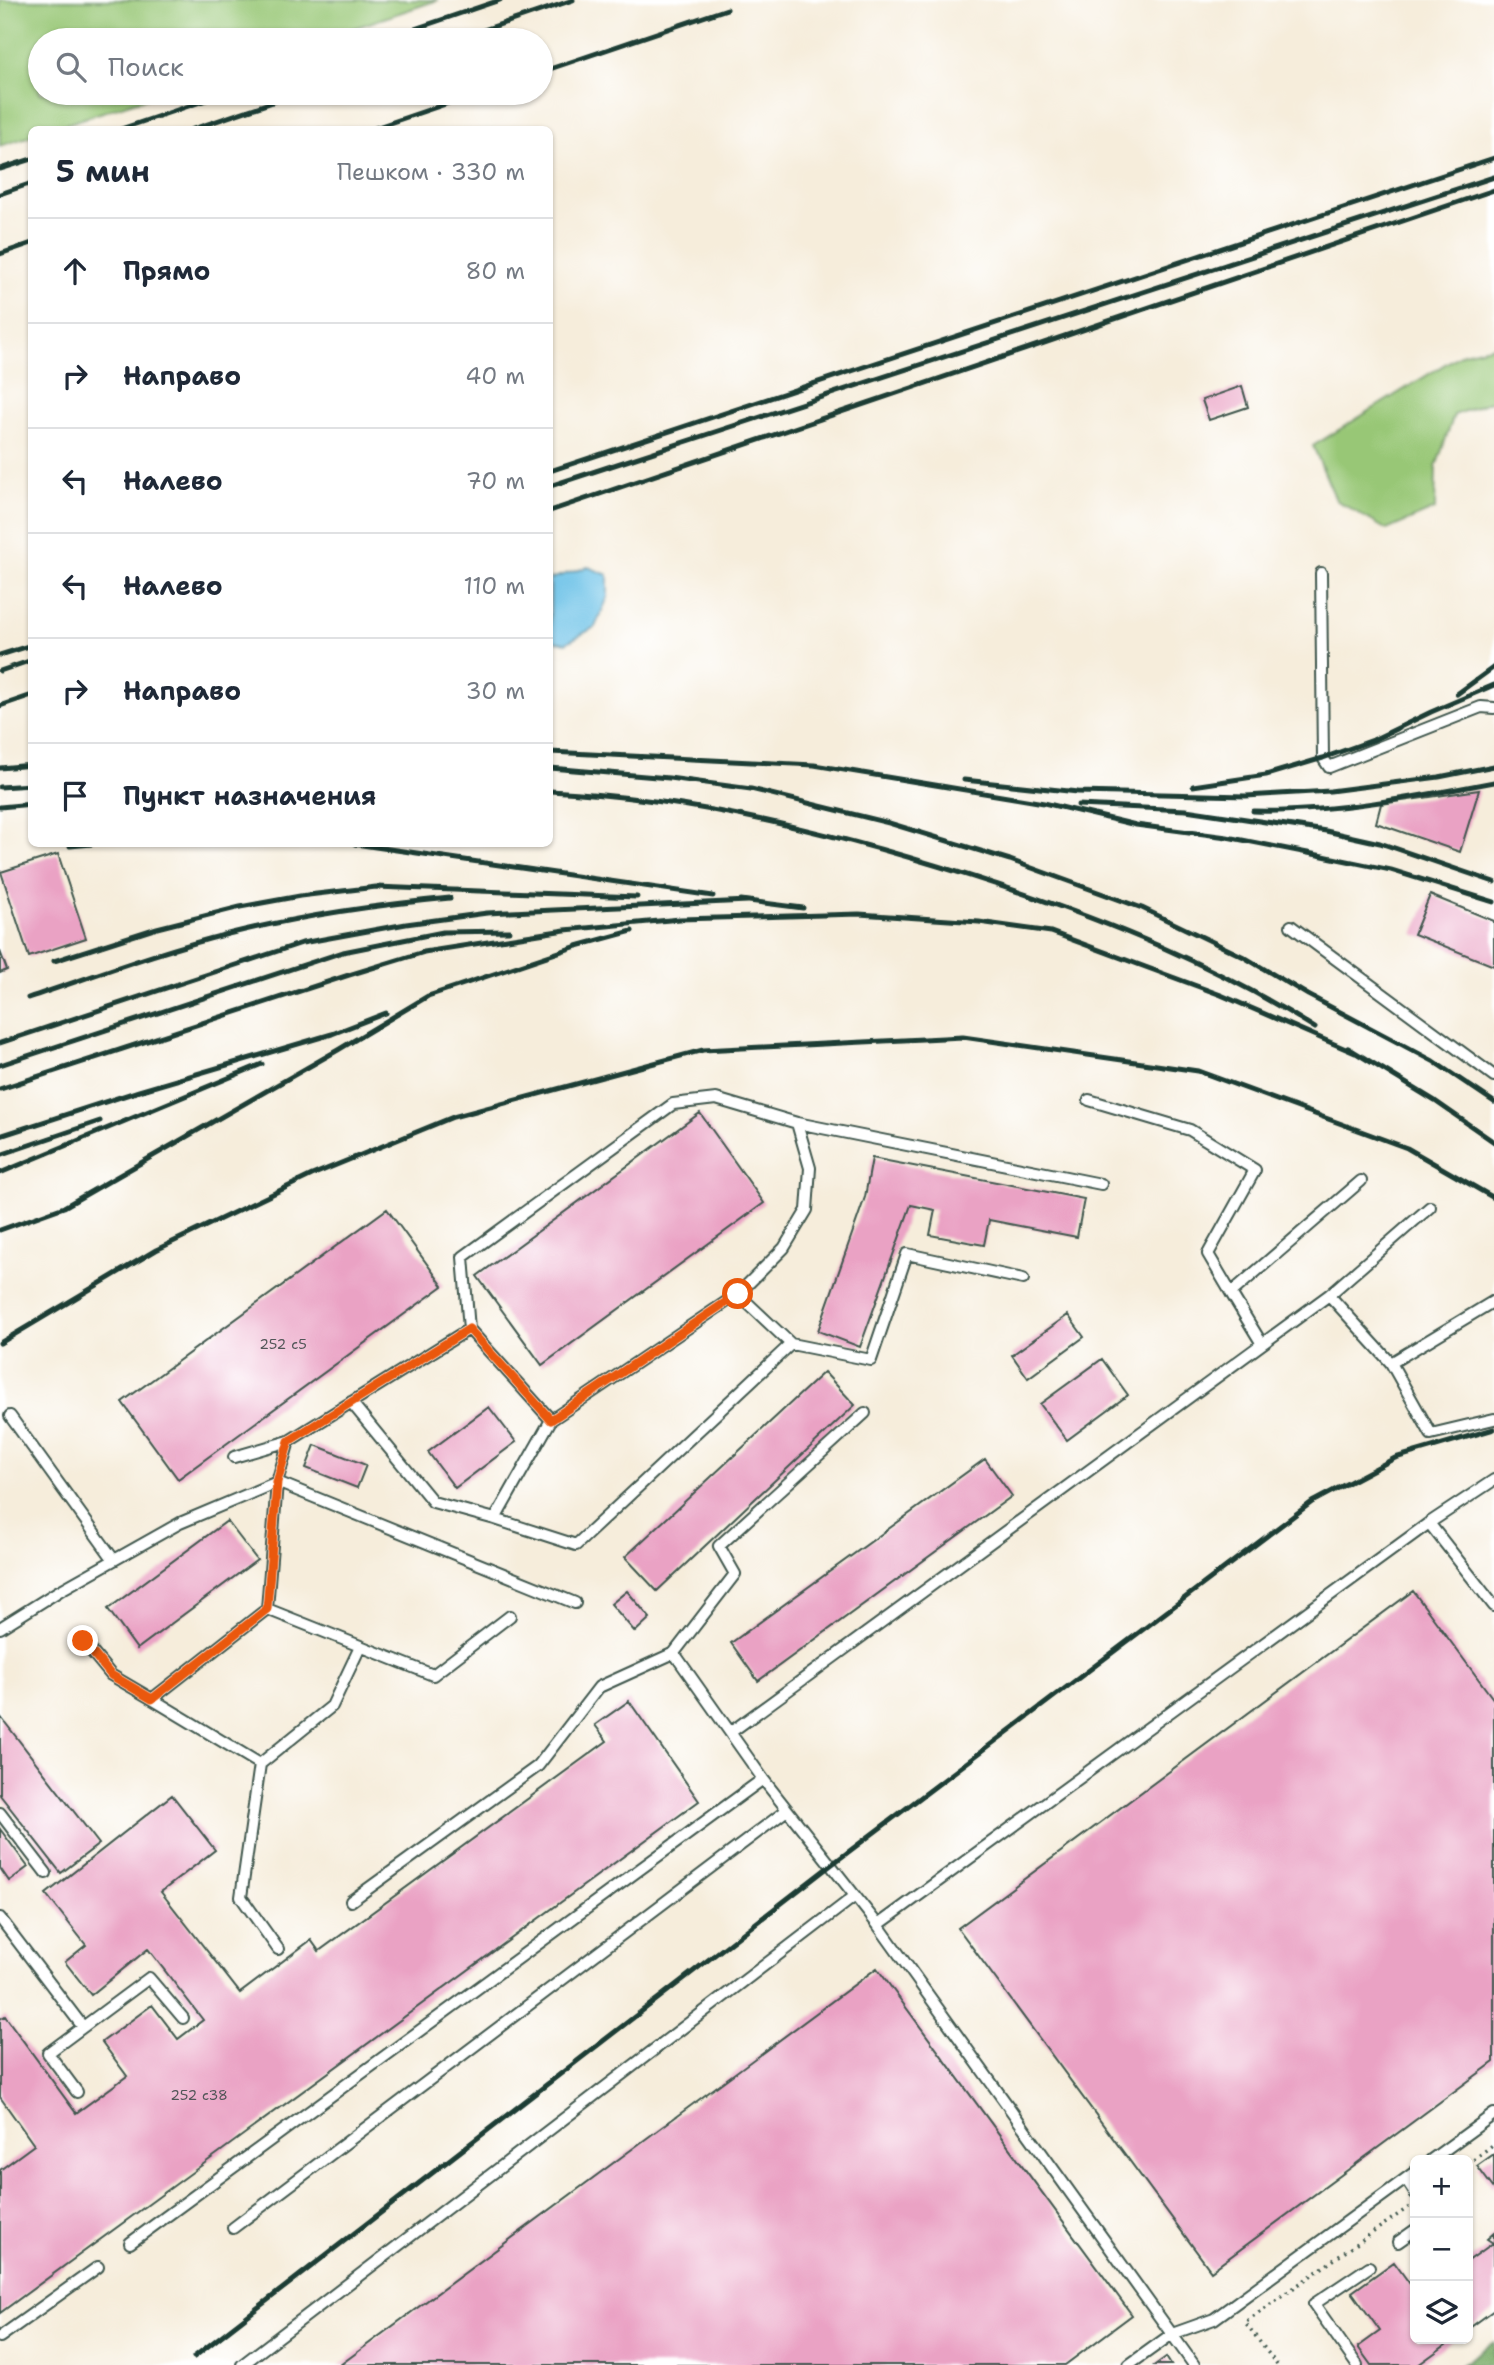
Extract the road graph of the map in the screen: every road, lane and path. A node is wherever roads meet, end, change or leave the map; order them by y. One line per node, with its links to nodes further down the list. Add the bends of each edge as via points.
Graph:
1 (1321, 573): 2 (lane, via 1323,758 1329,767 1480,707)
2 (1494, 708)
3 (1291, 926): 4 (lane)
4 (1494, 1076)
5 (1089, 1100): 11 (lane, via 1190,1129 1255,1170 1208,1254)
6 (797, 1124): 8 (lane); 12 (lane, via 810,1168 807,1210 784,1248); 15 (lane, via 716,1099 673,1104 463,1257)
7 (1361, 1181): 11 (lane)
8 (1101, 1184)
9 (1430, 1207): 13 (lane)
10 (1023, 1279): 16 (lane, via 907,1254 871,1360)
11 (1231, 1293): 17 (lane)
12 (738, 1294): 16 (lane); 23 (lane)
13 (1329, 1295): 17 (lane); 18 (lane)
14 (1494, 1301): 18 (lane)
15 (469, 1329): 19 (lane); 23 (lane)
16 (791, 1343): 28 (lane, via 576,1545)
17 (1262, 1344): 40 (lane)
18 (1391, 1363): 22 (lane, via 1431,1434)
19 (351, 1402): 24 (lane); 28 (lane, via 433,1502)
20 (866, 1413): 38 (lane, via 719,1546 734,1574)
21 (10, 1416): 30 (lane)
22 (1494, 1419)
23 (551, 1420): 28 (lane)
24 (289, 1441): 25 (lane); 27 (lane)
25 (234, 1457)
26 (1494, 1480): 29 (lane)
27 (277, 1482): 30 (lane, via 180,1523); 31 (lane); 33 (lane)
28 (495, 1519)
29 (1429, 1523): 32 (lane); 49 (lane)
30 (114, 1560): 35 (lane)
31 (575, 1603)
32 (1494, 1606)
33 (267, 1609): 37 (lane); 39 (lane)
34 (510, 1616): 37 (lane, via 433,1675)
35 (0, 1628)
36 (83, 1641): 39 (lane, via 111,1675)
37 (360, 1647): 41 (lane, via 332,1706)
38 (674, 1653): 40 (lane); 47 (lane, via 599,1686 538,1766)
39 (152, 1699): 41 (lane)
40 (731, 1732): 42 (lane)
41 (260, 1764): 50 (lane, via 241,1897)
42 (763, 1779): 43 (lane); 63 (lane)
43 (787, 1810): 46 (lane); 60 (lane)
44 (0, 1813): 45 (lane)
45 (46, 1873)
46 (855, 1896): 49 (lane); 68 (lane)
47 (351, 1901)
48 (0, 1918): 52 (lane)
49 (878, 1925): 66 (lane)
50 (278, 1949)
51 (183, 2018): 52 (lane, via 149,1978)
52 (83, 2027): 53 (lane, via 48,2053)
53 (77, 2092)
54 (1494, 2114): 56 (lane)
55 (1494, 2144): 57 (path)
56 (1438, 2155)
57 (1473, 2160)
58 (1410, 2175): 66 (lane, via 1214,2319)
59 (1410, 2206): 71 (path, via 1245,2322)
60 (233, 2228)
61 (1410, 2234): 62 (lane)
62 (1398, 2242)
63 (130, 2243)
64 (98, 2267): 67 (lane)
65 (1369, 2267): 72 (lane, via 1314,2304)
66 (1172, 2334): 69 (lane); 70 (lane)
67 (0, 2337)
68 (242, 2365)
69 (1129, 2365)
70 (1194, 2365)
71 (1277, 2365)
72 (1357, 2365)

